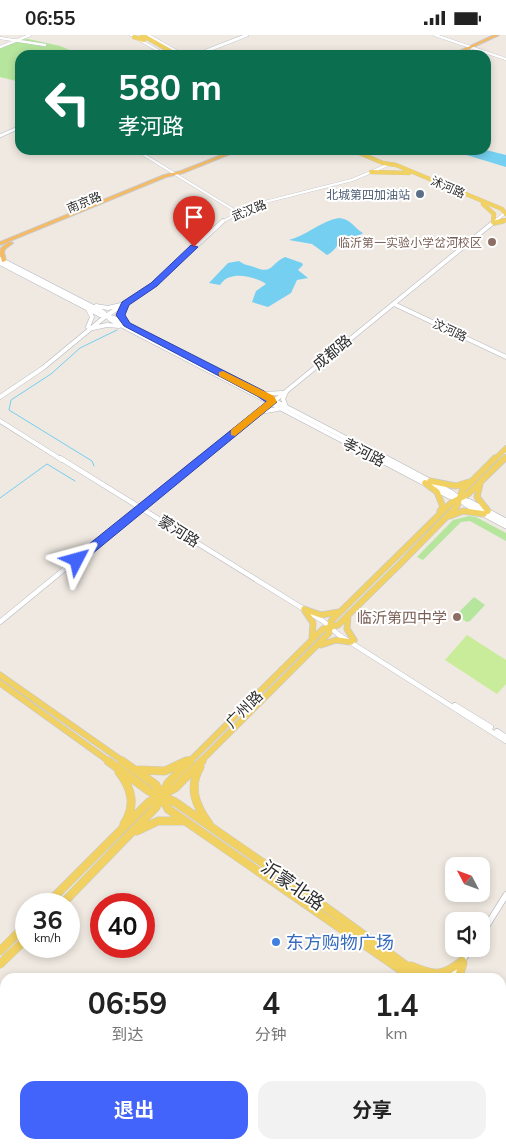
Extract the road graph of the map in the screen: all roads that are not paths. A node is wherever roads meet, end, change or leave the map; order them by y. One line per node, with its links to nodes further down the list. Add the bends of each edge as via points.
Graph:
1 (30, 35): 10 (street)
2 (142, 35): 16 (main road)
3 (148, 35): 17 (street)
4 (249, 35): 18 (main road); 19 (main road)
5 (435, 35): 13 (street)
6 (491, 35): 13 (highway)
7 (497, 35): 13 (highway)
8 (134, 36): 14 (street); 15 (main road)
9 (0, 38): 10 (street)
10 (17, 40): 11 (street); 12 (street)
11 (45, 45)
12 (0, 47)
13 (472, 47): 20 (highway); 21 (highway); 22 (street)
14 (161, 50)
15 (162, 50)
16 (163, 50)
17 (172, 50)
18 (210, 50)
19 (213, 50)
20 (465, 50)
21 (467, 50)
22 (480, 50)
23 (491, 54): 24 (street)
24 (506, 59)
25 (15, 128): 26 (main road)
26 (0, 134)
27 (144, 155): 36 (street)
28 (219, 155): 36 (highway, 南京路)
29 (225, 155): 36 (highway, 南京路)
30 (364, 155): 32 (main road, 沭河路)
31 (369, 155): 33 (main road, 沭河路)
32 (371, 158): 33 (main road, 沭河路); 34 (main road, via 377,165)
33 (390, 165): 34 (street, 武汉路); 35 (main road, 沭河路); 37 (main road, 沭河路)
34 (371, 172): 35 (main road); 39 (street, 武汉路)
35 (409, 173): 37 (main road, 沭河路)
36 (174, 174): 39 (street); 43 (highway, 南京路); 44 (highway, 南京路)
37 (485, 203): 38 (main road); 40 (main road, 沭河路); 42 (main road, via 494,214)
38 (506, 205)
39 (237, 213): 46 (street, 武汉路, via 210,230 154,285)
40 (506, 213): 42 (street, 成都路)
41 (506, 220): 42 (main road)
42 (493, 222): 47 (street, 成都路)
43 (11, 243): 44 (highway, 南京路); 45 (highway, via 3,248)
44 (0, 246)
45 (1, 261): 48 (main road, 孝河路)
46 (125, 304): 48 (main road, via 108,308); 49 (street, 武汉路); 50 (main road, via 120,315)
47 (394, 304): 52 (street, 汶河路); 53 (street, 成都路)
48 (88, 306): 49 (main road, 孝河路); 51 (main road, via 92,317)
49 (106, 316): 50 (main road, 孝河路); 51 (main road, 武汉路)
50 (126, 326): 51 (main road); 54 (main road, 孝河路)
51 (87, 329): 55 (main road, 武汉路, via 43,369)
52 (506, 357)
53 (284, 392): 54 (main road); 56 (street, 成都路); 57 (main road)
54 (259, 395): 56 (main road, 孝河路); 58 (main road)
55 (0, 396)
56 (272, 402): 57 (main road, 孝河路); 58 (street, 成都路)
57 (285, 408): 58 (main road); 63 (main road, 孝河路)
58 (260, 411): 66 (street, 成都路)
59 (0, 421): 66 (street, 蒙河路)
60 (506, 448): 62 (main road, 广州路)
61 (506, 457): 64 (main road, 广州路)
62 (475, 479): 63 (main road, via 456,486); 65 (main road, 广州路, via 462,491)
63 (428, 482): 65 (main road, 孝河路); 68 (main road, via 441,500)
64 (481, 482): 65 (main road, 广州路); 67 (main road, via 477,497)
65 (459, 499): 67 (main road, 孝河路); 68 (main road, 广州路); 69 (main road, 广州路, via 457,506)
66 (141, 507): 72 (street, 蒙河路); 75 (street, 成都路)
67 (486, 513): 69 (main road, via 463,511); 70 (main road, 孝河路); 71 (main road, 孝河路)
68 (438, 516): 73 (main road, 广州路)
69 (444, 519): 74 (main road, 广州路)
70 (506, 521)
71 (506, 526)
72 (304, 609): 73 (main road, via 325,616); 76 (street, 蒙河路); 77 (main road, via 315,627)
73 (341, 612): 76 (main road, 广州路, via 331,621)
74 (348, 615): 76 (main road, 广州路); 78 (main road, via 347,629)
75 (0, 622)
76 (330, 628): 77 (main road, 广州路, via 323,629); 78 (street, 蒙河路); 79 (main road, 广州路, via 330,633)
77 (311, 641): 83 (main road, 广州路)
78 (352, 641): 79 (main road, via 336,640); 82 (street, 蒙河路)
79 (316, 647): 84 (main road, 广州路)
80 (0, 675): 86 (main road, 沂蒙北路)
81 (0, 683): 85 (main road, 沂蒙北路)
82 (506, 739)
83 (202, 750): 86 (main road, via 177,768 162,773); 87 (main road, 广州路, via 168,783)
84 (208, 756): 87 (main road, 广州路, via 175,788); 89 (main road, via 193,781 193,794 200,812)
85 (113, 764): 87 (main road, 沂蒙北路); 90 (main road, via 130,786 134,798 127,820)
86 (136, 769): 87 (main road, 沂蒙北路, via 156,785)
87 (161, 796): 88 (main road, 沂蒙北路, via 168,809); 89 (main road, 沂蒙北路); 90 (main road, 广州路, via 149,802); 91 (main road, 广州路, via 156,807)
88 (188, 823): 91 (main road, via 163,819 151,822); 104 (main road, 沂蒙北路)
89 (212, 828): 104 (main road, 沂蒙北路)
90 (112, 840): 93 (main road, 广州路)
91 (120, 845): 94 (main road, 广州路)
92 (506, 891): 96 (street)
93 (58, 893)
94 (73, 893)
95 (506, 895): 97 (street)
96 (490, 916)
97 (490, 921)
98 (15, 936): 100 (main road)
99 (15, 950): 103 (main road)
100 (0, 951)
101 (466, 957): 102 (street)
102 (463, 962): 109 (main road); 110 (street); 111 (main road)
103 (0, 964)
104 (399, 964): 105 (main road); 106 (main road, 沂蒙北路); 107 (main road, 沂蒙北路); 108 (main road)
105 (404, 973)
106 (408, 973)
107 (415, 973)
108 (424, 973)
109 (446, 973)
110 (456, 973)
111 (460, 973)

